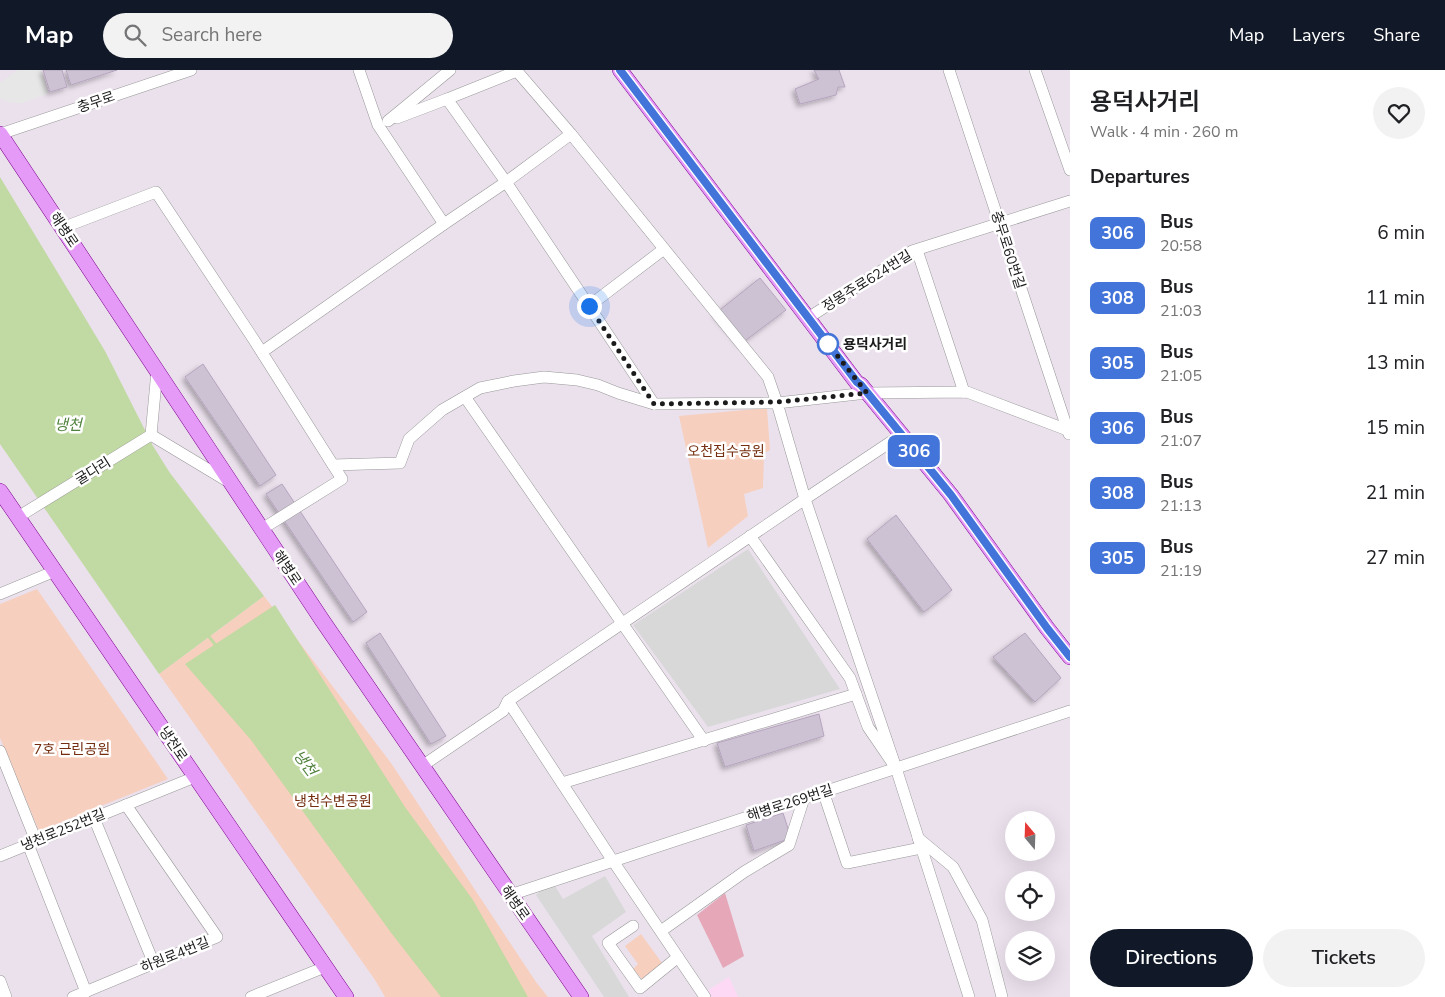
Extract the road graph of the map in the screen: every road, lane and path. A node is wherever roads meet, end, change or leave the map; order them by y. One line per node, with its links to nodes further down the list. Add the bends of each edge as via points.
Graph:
1 (191, 70): 10 (street, 충무로)
2 (359, 70): 9 (street)
3 (450, 70): 9 (street)
4 (517, 70): 8 (street); 11 (street)
5 (620, 70): 21 (main road)
6 (949, 70): 15 (street, 충무로60번길)
7 (1036, 70): 12 (street)
8 (447, 99): 9 (street); 13 (street)
9 (383, 123): 16 (street)
10 (0, 134): 17 (main road, 해병로)
11 (571, 134): 13 (street); 18 (street)
12 (1070, 170)
13 (506, 182): 16 (street); 20 (street)
14 (1070, 201): 15 (street, 정몽주로624번길)
15 (999, 223): 19 (street, 정몽주로624번길); 29 (street, 충무로60번길)
16 (444, 224): 22 (street)
17 (62, 228): 22 (street, via 156,192); 23 (main road, 해병로)
18 (664, 249): 20 (street); 27 (street, via 768,377)
19 (916, 250): 21 (street, 정몽주로624번길); 24 (street)
20 (589, 306): 28 (street)
21 (808, 318): 25 (main road)
22 (262, 352): 32 (street)
23 (157, 372): 31 (street); 33 (main road, 해병로)
24 (964, 392): 25 (street); 29 (street)
25 (867, 393): 27 (street); 30 (main road)
26 (465, 397): 28 (street, via 480,388 544,377 598,385); 32 (street, via 442,410 409,439 400,463); 41 (street)
27 (778, 402): 28 (street); 35 (street)
28 (654, 404)
29 (1069, 432)
30 (901, 435): 35 (street); 42 (main road, via 951,495)
31 (150, 436): 33 (street); 36 (street, 굴다리)
32 (333, 465): 37 (street, via 342,479)
33 (231, 482): 37 (main road, 해병로)
34 (0, 491): 36 (main road, 냉천로)
35 (805, 498): 38 (street); 49 (street)
36 (18, 518): 39 (main road, 냉천로)
37 (262, 529): 48 (main road, 해병로)
38 (750, 536): 41 (street); 43 (street, via 850,678)
39 (55, 571): 40 (street); 50 (main road, 냉천로)
40 (0, 594)
41 (623, 623): 44 (street); 46 (street)
42 (1070, 657)
43 (856, 694): 46 (street); 49 (street, via 868,727)
44 (508, 701): 48 (street, via 503,711); 51 (street)
45 (1070, 711): 49 (street, 해병로269번길)
46 (704, 740): 51 (street)
47 (0, 751): 56 (street)
48 (422, 766): 60 (main road, 해병로)
49 (896, 768): 52 (street, 해병로269번길); 57 (street)
50 (195, 777): 54 (street, 냉천로252번길); 65 (main road, 냉천로)
51 (562, 783): 59 (street)
52 (823, 792): 53 (street, 해병로269번길); 57 (street, via 847,863)
53 (804, 798): 59 (street, 해병로269번길); 62 (street, via 789,845 744,872)
54 (126, 805): 55 (street, 냉천로252번길); 64 (street, 하원로4번길, via 217,938)
55 (94, 818): 56 (street, 냉천로252번길); 64 (street)
56 (32, 843): 58 (street, 냉천로252번길); 67 (street)
57 (920, 843): 75 (street); 76 (street, via 953,867 982,920)
58 (0, 856)
59 (613, 861): 60 (street, 해병로269번길); 62 (street)
60 (510, 895): 73 (main road, 해병로)
61 (633, 926): 68 (street, via 608,942)
62 (661, 931): 63 (street)
63 (678, 957): 68 (street); 74 (street)
64 (154, 964): 67 (street, 하원로4번길)
65 (325, 967): 71 (street); 72 (main road, 냉천로)
66 (0, 981): 69 (street)
67 (86, 992): 70 (street, 하원로4번길)
68 (643, 992)
69 (6, 997)
70 (73, 997)
71 (251, 997)
72 (346, 997)
73 (581, 997)
74 (705, 997)
75 (969, 997)
76 (1002, 997)

